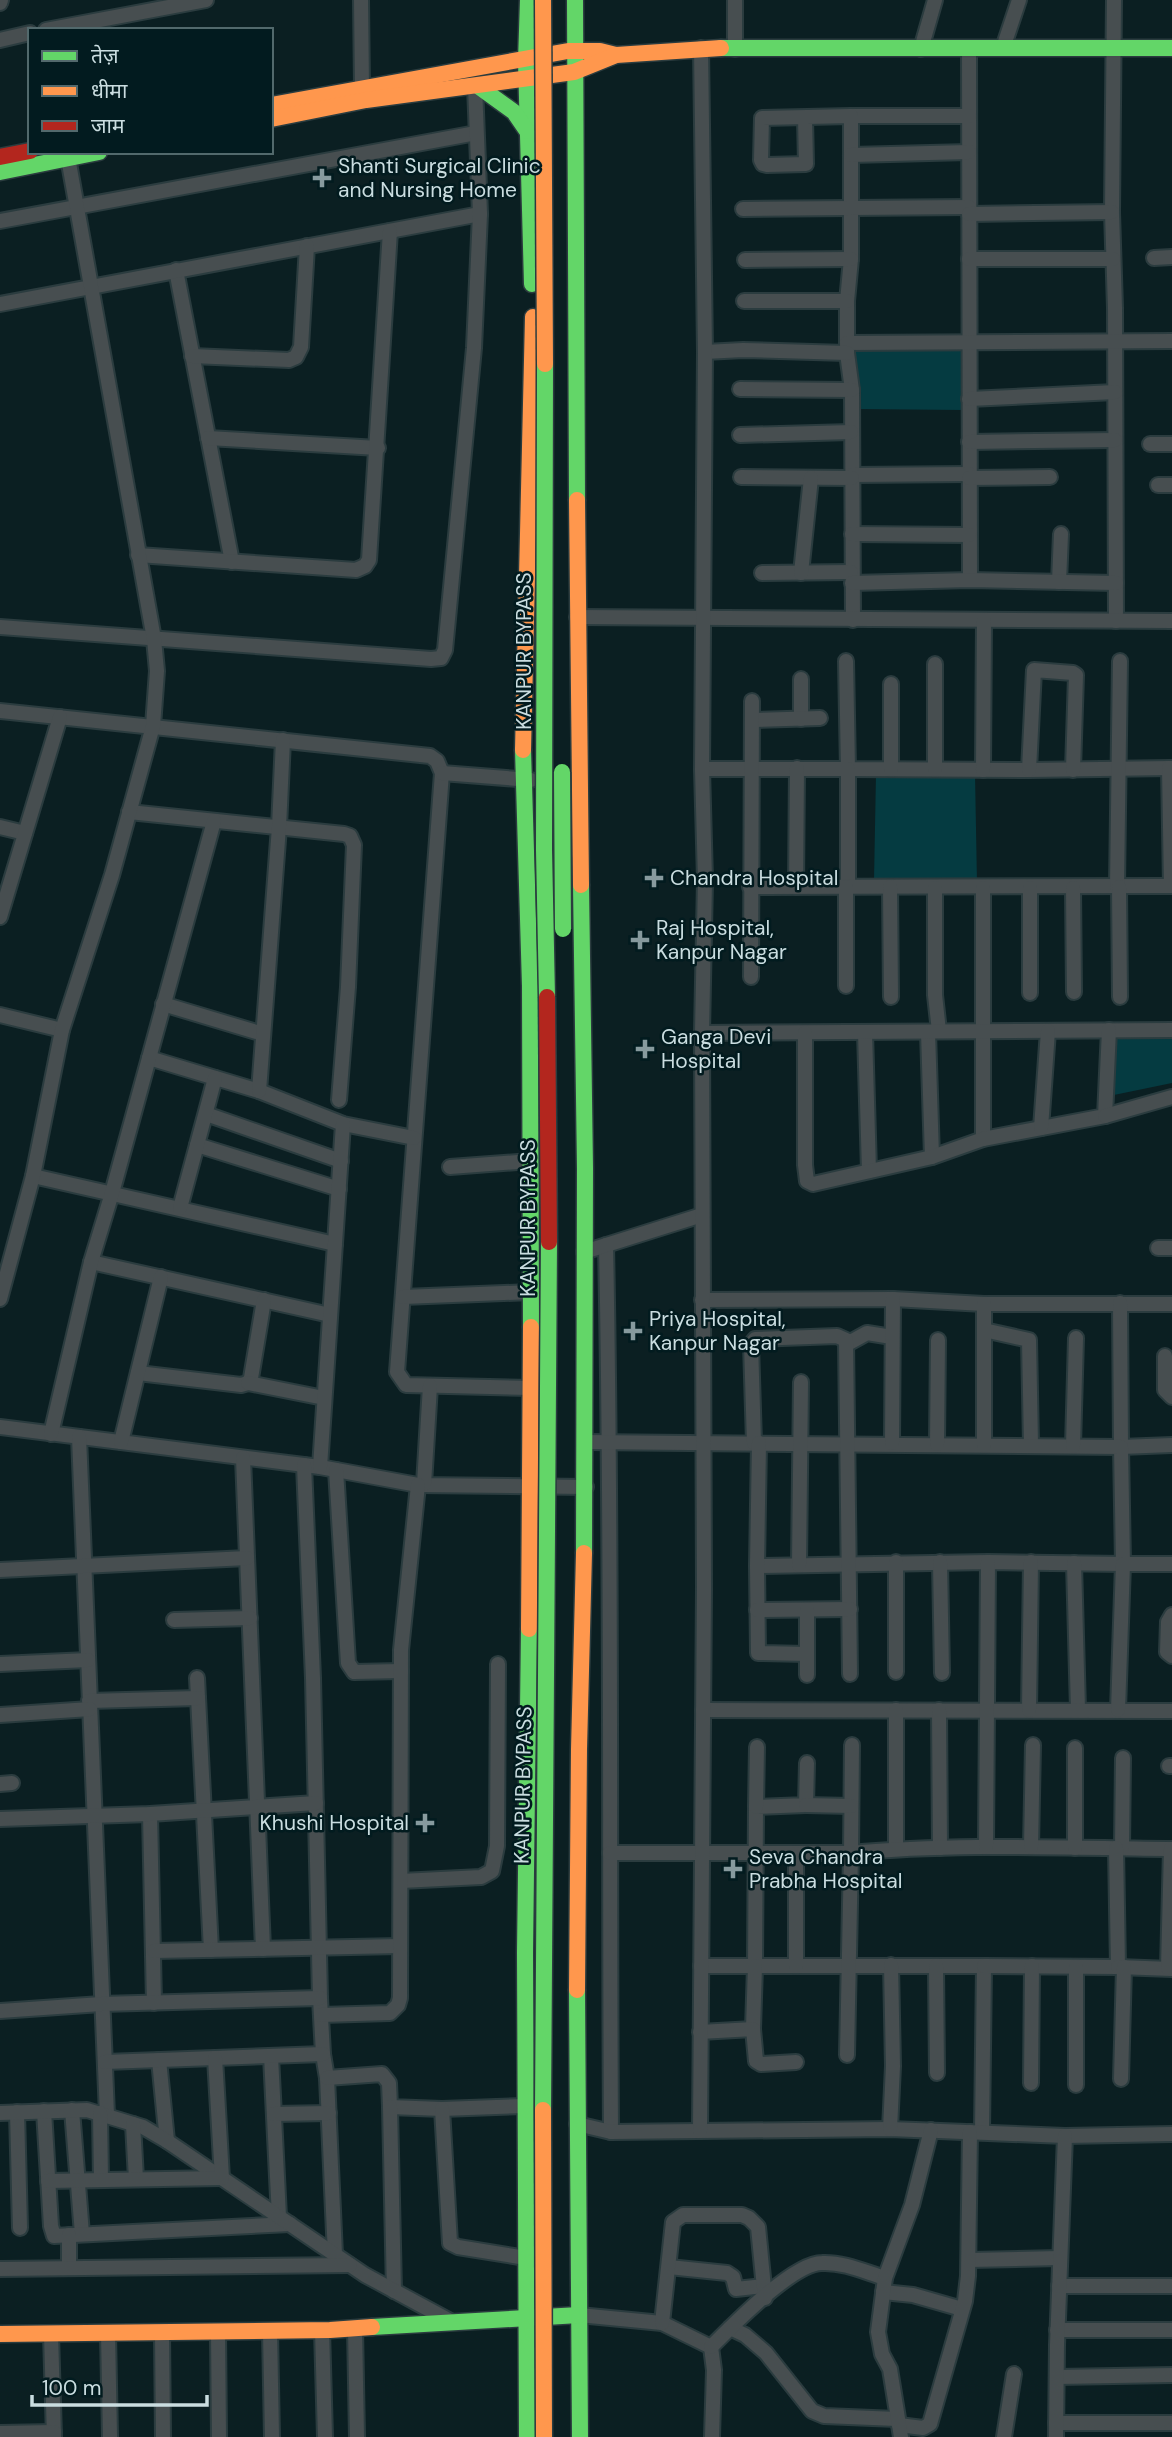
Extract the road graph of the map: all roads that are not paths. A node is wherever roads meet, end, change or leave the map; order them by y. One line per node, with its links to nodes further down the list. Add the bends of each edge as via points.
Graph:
1 (206, 0): 12 (street)
2 (361, 0): 29 (street)
3 (528, 0): 11 (main road)
4 (543, 0): 425 (main road, KANPUR BYPASS, bridge, via 544,850 549,1073)
5 (558, 0): 105 (main road, KANPUR BYPASS)
6 (575, 0): 21 (main road)
7 (735, 0): 16 (street)
8 (935, 0): 22 (street)
9 (1019, 0): 18 (street)
10 (1114, 0): 19 (street)
11 (528, 27): 24 (main road); 25 (main road, via 509,52)
12 (57, 28)
13 (28, 33): 14 (street)
14 (0, 40)
15 (701, 48): 16 (main road); 23 (main road); 67 (street)
16 (735, 48): 22 (main road)
17 (969, 48): 18 (main road); 22 (main road); 32 (street)
18 (1003, 48): 19 (main road)
19 (1115, 48): 20 (main road); 47 (street)
20 (1172, 48)
21 (574, 49): 23 (main road); 24 (main road); 26 (main road)
22 (921, 49)
23 (616, 55): 26 (main road)
24 (526, 61): 25 (main road); 27 (main road)
25 (488, 67): 29 (main road)
26 (574, 72): 27 (main road); 97 (main road)
27 (526, 78): 28 (main road); 35 (main road)
28 (476, 86): 29 (main road); 35 (main road, via 514,111); 36 (street)
29 (364, 94): 30 (main road); 33 (main road)
30 (273, 105)
31 (851, 116): 32 (street); 34 (street); 40 (street)
32 (969, 116): 38 (street)
33 (273, 118)
34 (805, 118): 34 (street, via 762,118 763,164 806,164)
35 (527, 131): 132 (main road, via 533,302)
36 (476, 133): 43 (street); 48 (street)
37 (28, 151): 41 (main road)
38 (969, 152): 40 (street); 46 (street)
39 (67, 155): 42 (main road); 43 (street)
40 (851, 155): 44 (street)
41 (0, 157)
42 (0, 172)
43 (76, 207): 49 (street); 59 (street)
44 (851, 207): 45 (street); 46 (street); 54 (street)
45 (743, 209)
46 (969, 211): 47 (street); 57 (street)
47 (1112, 212): 55 (street)
48 (480, 214): 50 (street); 104 (street, via 474,348 441,658)
49 (0, 221)
50 (390, 230): 51 (street); 80 (street)
51 (307, 246): 58 (street); 68 (street, via 301,347 296,357)
52 (1172, 257): 53 (street)
53 (1154, 258)
54 (851, 259): 56 (street); 61 (street)
55 (1113, 259): 57 (street); 65 (street)
56 (745, 260)
57 (969, 260): 63 (street)
58 (176, 270): 59 (street); 68 (street)
59 (90, 286): 62 (street); 89 (street)
60 (744, 301): 61 (street)
61 (847, 301): 66 (street)
62 (0, 304)
63 (968, 341): 65 (street); 66 (street); 72 (street)
64 (1172, 341): 65 (street)
65 (1115, 342): 71 (street)
66 (847, 348): 67 (street); 70 (street)
67 (705, 352): 98 (street)
68 (192, 356): 75 (street)
69 (740, 389): 70 (street)
70 (852, 390): 73 (street)
71 (1115, 392): 72 (street); 76 (street)
72 (969, 398): 77 (street)
73 (851, 432): 74 (street); 81 (street)
74 (740, 435)
75 (208, 438): 80 (street); 90 (street)
76 (1115, 440): 77 (street); 96 (street)
77 (969, 442): 82 (street)
78 (1150, 444): 79 (street)
79 (1172, 444)
80 (377, 448): 90 (street, via 365,566 356,570)
81 (852, 476): 82 (street); 85 (street); 86 (street)
82 (969, 476): 84 (street); 88 (street)
83 (741, 477): 85 (street)
84 (1050, 477)
85 (811, 478): 92 (street)
86 (852, 534): 88 (street); 93 (street)
87 (1061, 534): 95 (street)
88 (969, 535): 94 (street)
89 (138, 555): 90 (street); 104 (street)
90 (232, 562)
91 (762, 573): 92 (street)
92 (801, 573): 93 (street)
93 (851, 578): 94 (street); 99 (street)
94 (970, 580): 95 (street)
95 (1059, 582): 96 (street)
96 (1116, 583): 101 (street)
97 (577, 617): 98 (street); 133 (main road)
98 (703, 619): 99 (street); 124 (street)
99 (853, 620): 100 (street)
100 (984, 620): 101 (street); 128 (street)
101 (1116, 621): 102 (street)
102 (1172, 621)
103 (0, 626): 104 (street)
104 (154, 639): 117 (street)
105 (561, 660)
106 (846, 661): 125 (street)
107 (1120, 661): 127 (street)
108 (935, 664): 122 (street)
109 (801, 679): 115 (street)
110 (891, 684): 126 (street)
111 (752, 701): 116 (street)
112 (0, 711): 113 (street)
113 (60, 717): 117 (street); 138 (street)
114 (820, 718): 115 (street)
115 (801, 719): 116 (street)
116 (751, 720): 120 (street)
117 (153, 726): 118 (street); 134 (street)
118 (283, 740): 131 (street, via 430,756); 137 (street)
119 (562, 752): 150 (main road, bridge)
120 (750, 768): 121 (street); 124 (street); 140 (street)
121 (797, 768): 125 (street); 141 (street)
122 (935, 768): 126 (street); 128 (street)
123 (1171, 768): 127 (street); 139 (street)
124 (702, 769): 168 (street)
125 (848, 769): 126 (street); 142 (street)
126 (891, 769)
127 (1118, 769): 130 (street); 144 (street)
128 (983, 770): 129 (street)
129 (1029, 770): 130 (street); 130 (street, via 1034,670 1076,675)
130 (1073, 770)
131 (442, 773): 132 (street); 179 (street)
132 (523, 780): 133 (street); 184 (main road)
133 (578, 784): 194 (main road)
134 (129, 812): 135 (street); 159 (street)
135 (214, 821): 137 (street); 157 (street)
136 (0, 827): 138 (street)
137 (279, 827): 167 (street); 173 (street, via 344,834 354,845)
138 (25, 833): 149 (street)
139 (1171, 886): 144 (street)
140 (750, 887): 141 (street); 151 (street)
141 (796, 887): 142 (street)
142 (847, 887): 143 (street); 152 (street)
143 (890, 887): 145 (street); 155 (street)
144 (1118, 887): 148 (street); 156 (street)
145 (935, 888): 146 (street); 165 (street)
146 (983, 888): 147 (street); 162 (street)
147 (1030, 888): 148 (street); 154 (street)
148 (1073, 888): 153 (street)
149 (0, 914)
150 (563, 948)
151 (751, 977)
152 (846, 986)
153 (1074, 992)
154 (1030, 993)
155 (891, 997)
156 (1120, 997)
157 (163, 1004): 167 (street); 169 (street)
158 (0, 1015): 159 (street)
159 (62, 1030): 187 (street)
160 (1109, 1030): 161 (street); 163 (street); 175 (street)
161 (1172, 1030)
162 (984, 1031): 163 (street); 165 (street); 180 (street)
163 (1048, 1031): 178 (street)
164 (865, 1032): 165 (street); 166 (street); 186 (street)
165 (934, 1032): 182 (street)
166 (805, 1033): 168 (street); 186 (street, via 807,1181 813,1184)
167 (263, 1034): 171 (street)
168 (702, 1034): 191 (street)
169 (149, 1058): 170 (street); 189 (street)
170 (215, 1078): 171 (street); 174 (street)
171 (259, 1091): 176 (street)
172 (1172, 1097): 175 (street)
173 (339, 1100)
174 (206, 1114): 181 (street); 183 (street)
175 (1105, 1116): 178 (street)
176 (343, 1124): 179 (street); 183 (street)
177 (564, 1128): 220 (main road, KANPUR BYPASS)
178 (1041, 1128): 180 (street)
179 (414, 1138): 198 (street)
180 (983, 1139): 182 (street)
181 (197, 1145): 188 (street); 190 (street)
182 (932, 1157): 186 (street)
183 (341, 1161): 188 (street)
184 (531, 1161): 185 (street); 197 (main road)
185 (450, 1167)
186 (869, 1171)
187 (33, 1176): 189 (street); 199 (street)
188 (339, 1189): 192 (street)
189 (112, 1192): 190 (street); 195 (street)
190 (180, 1208): 192 (street)
191 (702, 1215): 193 (street); 202 (street)
192 (335, 1244): 206 (street)
193 (606, 1245): 194 (street); 226 (street)
194 (584, 1252): 225 (main road)
195 (91, 1262): 196 (street); 222 (street)
196 (160, 1277): 201 (street); 213 (street)
197 (531, 1292): 198 (street); 217 (main road)
198 (403, 1297): 216 (street, via 397,1372 406,1385)
199 (0, 1299)
200 (893, 1299): 202 (street); 204 (street); 208 (street)
201 (264, 1300): 206 (street); 215 (street)
202 (702, 1300): 231 (street)
203 (1121, 1303): 204 (street); 205 (street); 237 (street)
204 (984, 1304): 207 (street)
205 (1172, 1304)
206 (330, 1315): 219 (street)
207 (984, 1330): 233 (street); 234 (street, via 1029,1340)
208 (892, 1337): 211 (street, via 867,1333); 230 (street)
209 (1076, 1338): 235 (street)
210 (938, 1340): 232 (street)
211 (848, 1344): 227 (street, via 837,1336 752,1341); 229 (street)
212 (1166, 1356): 218 (street, via 1165,1390)
213 (138, 1373): 215 (street); 224 (street)
214 (801, 1382): 228 (street)
215 (248, 1383): 219 (street)
216 (430, 1386): 217 (street); 243 (street)
217 (531, 1388): 244 (main road)
218 (1172, 1397)
219 (324, 1398): 240 (street)
220 (564, 1426)
221 (0, 1427): 222 (street)
222 (51, 1434): 223 (street)
223 (79, 1437): 224 (street); 258 (street)
224 (121, 1442): 238 (street)
225 (586, 1442): 226 (street); 245 (main road)
226 (610, 1443): 231 (street); 312 (street)
227 (756, 1443): 228 (street); 231 (street); 257 (street)
228 (800, 1443): 229 (street); 254 (street)
229 (848, 1443): 230 (street); 252 (street)
230 (892, 1443): 232 (street)
231 (703, 1444): 280 (street)
232 (937, 1444): 233 (street)
233 (984, 1445): 234 (street)
234 (1031, 1446): 235 (street)
235 (1073, 1446): 237 (street)
236 (1172, 1446): 237 (street)
237 (1121, 1447): 255 (street)
238 (243, 1458): 239 (street); 247 (street)
239 (304, 1465): 240 (street); 295 (street)
240 (320, 1467): 242 (street)
241 (564, 1468): 246 (main road)
242 (336, 1470): 243 (street); 271 (street, via 350,1670)
243 (421, 1485): 244 (street); 271 (street)
244 (531, 1485): 245 (street); 352 (main road)
245 (586, 1487): 363 (main road)
246 (564, 1510)
247 (247, 1558): 258 (street); 264 (street)
248 (896, 1562): 249 (street); 252 (street); 272 (street)
249 (940, 1562): 250 (street); 273 (street)
250 (988, 1562): 251 (street); 283 (street)
251 (1031, 1562): 253 (street); 284 (street)
252 (850, 1563): 254 (street); 260 (street)
253 (1074, 1563): 255 (street); 285 (street)
254 (799, 1564): 257 (street)
255 (1123, 1564): 256 (street); 286 (street)
256 (1172, 1564)
257 (757, 1566): 261 (street)
258 (85, 1567): 259 (street); 268 (street)
259 (0, 1570)
260 (850, 1609): 262 (street); 274 (street)
261 (757, 1610): 262 (street); 266 (street, via 758,1653)
262 (807, 1610): 266 (street)
263 (1172, 1615): 267 (street, via 1167,1652)
264 (250, 1618): 265 (street); 297 (street)
265 (174, 1620)
266 (807, 1654): 275 (street)
267 (1172, 1656)
268 (88, 1660): 269 (street); 279 (street)
269 (0, 1664)
270 (498, 1664): 316 (street, via 497,1846 492,1871 481,1877)
271 (401, 1671): 316 (street)
272 (896, 1672)
273 (942, 1673)
274 (850, 1674)
275 (807, 1675)
276 (197, 1678): 278 (street)
277 (562, 1687): 426 (main road, KANPUR BYPASS)
278 (198, 1699): 279 (street); 300 (street)
279 (90, 1705): 288 (street); 302 (street)
280 (703, 1710): 281 (street); 311 (street)
281 (896, 1710): 282 (street); 309 (street)
282 (939, 1710): 283 (street); 306 (street)
283 (989, 1710): 284 (street); 304 (street)
284 (1029, 1710): 285 (street)
285 (1078, 1710): 286 (street)
286 (1118, 1710): 287 (street)
287 (1172, 1711)
288 (0, 1715)
289 (852, 1745): 298 (street)
290 (1033, 1745): 305 (street)
291 (757, 1747): 299 (street)
292 (1075, 1748): 307 (street)
293 (1123, 1758): 308 (street)
294 (807, 1763): 296 (street)
295 (316, 1803): 297 (street); 318 (street)
296 (806, 1805): 298 (street); 299 (street)
297 (258, 1806): 300 (street); 319 (street)
298 (851, 1806): 314 (street)
299 (756, 1807): 313 (street)
300 (203, 1810): 301 (street); 320 (street)
301 (150, 1814): 302 (street); 321 (street)
302 (94, 1815): 303 (street); 335 (street)
303 (0, 1819)
304 (986, 1847): 305 (street); 306 (street)
305 (1031, 1847): 307 (street)
306 (940, 1848): 309 (street)
307 (1075, 1848): 308 (street)
308 (1119, 1848): 310 (street); 331 (street)
309 (896, 1849): 314 (street)
310 (1172, 1849): 332 (street)
311 (702, 1852): 312 (street); 313 (street); 325 (street)
312 (610, 1853): 367 (street)
313 (755, 1853): 315 (street); 326 (street)
314 (851, 1853): 315 (street); 323 (street)
315 (796, 1854): 322 (street)
316 (401, 1881): 317 (street)
317 (400, 1946): 318 (street); 337 (street, via 400,1998 394,2010)
318 (320, 1947): 319 (street); 333 (street)
319 (263, 1949): 320 (street)
320 (211, 1950): 321 (street)
321 (154, 1951): 334 (street)
322 (796, 1965): 323 (street); 326 (street)
323 (849, 1965): 324 (street); 341 (street)
324 (891, 1965): 327 (street); 364 (street)
325 (701, 1966): 326 (street); 339 (street)
326 (755, 1966): 338 (street)
327 (936, 1966): 328 (street); 347 (street)
328 (984, 1966): 329 (street); 368 (street)
329 (1032, 1966): 330 (street); 350 (street)
330 (1076, 1967): 331 (street); 351 (street)
331 (1121, 1967): 332 (street); 349 (street)
332 (1170, 1968)
333 (320, 1998): 334 (street); 337 (street)
334 (154, 2003): 335 (street)
335 (101, 2004): 336 (street); 345 (street)
336 (0, 2011)
337 (321, 2015): 340 (street)
338 (753, 2029): 339 (street); 346 (street, via 756,2061)
339 (700, 2032): 365 (street)
340 (323, 2054): 342 (street); 348 (street)
341 (847, 2055)
342 (271, 2056): 343 (street); 361 (street)
343 (215, 2058): 344 (street); 372 (street)
344 (159, 2060): 345 (street); 371 (street)
345 (105, 2062): 360 (street)
346 (796, 2063)
347 (937, 2073)
348 (327, 2078): 353 (street, via 382,2074 389,2083); 359 (street)
349 (1121, 2079)
350 (1031, 2083)
351 (1076, 2085)
352 (525, 2106): 354 (street); 381 (main road)
353 (390, 2107): 354 (street); 391 (street)
354 (442, 2109): 381 (street, via 450,2243)
355 (72, 2110): 356 (street); 360 (street); 374 (street)
356 (44, 2111): 357 (street); 376 (street)
357 (17, 2112): 358 (street); 378 (street)
358 (0, 2113)
359 (328, 2113): 361 (street); 380 (street)
360 (103, 2114): 362 (street); 375 (street)
361 (274, 2114): 377 (street)
362 (133, 2124): 371 (street); 373 (street)
363 (577, 2124): 367 (street); 394 (main road)
364 (890, 2129): 365 (street); 366 (street)
365 (699, 2130): 367 (street)
366 (931, 2130): 368 (street); 388 (street, via 912,2205)
367 (611, 2132)
368 (976, 2132): 370 (street); 383 (street)
369 (1172, 2134): 370 (street)
370 (1065, 2136): 382 (street)
371 (167, 2141): 372 (street)
372 (222, 2178): 373 (street); 377 (street)
373 (136, 2179): 375 (street)
374 (76, 2180): 375 (street); 376 (street); 379 (street)
375 (101, 2180)
376 (48, 2181): 379 (street, via 52,2233 57,2237)
377 (284, 2221): 379 (street); 380 (street)
378 (20, 2228)
379 (76, 2235): 386 (street)
380 (335, 2255): 384 (street)
381 (526, 2258): 395 (main road)
382 (1060, 2259): 383 (street); 389 (street)
383 (968, 2260): 393 (street)
384 (350, 2265): 386 (street); 391 (street)
385 (669, 2267): 392 (street, via 727,2273 736,2289); 392 (street, via 677,2218 742,2215 758,2227); 397 (street)
386 (69, 2268): 387 (street)
387 (0, 2269)
388 (884, 2285): 392 (street, via 851,2267 820,2262 798,2269); 393 (street); 414 (street, via 878,2343 890,2369)
389 (1059, 2286): 390 (street); 402 (street)
390 (1172, 2286)
391 (394, 2291): 396 (street)
392 (764, 2292): 399 (street)
393 (962, 2309): 414 (street, via 930,2424)
394 (579, 2315): 395 (main road); 397 (street); 427 (main road)
395 (526, 2317): 396 (main road); 424 (main road)
396 (452, 2322): 398 (main road)
397 (662, 2323): 409 (street)
398 (355, 2328): 401 (main road); 423 (street)
399 (730, 2328): 409 (street); 414 (street, via 766,2353 812,2411)
400 (270, 2330): 401 (main road); 404 (main road); 421 (street)
401 (322, 2330): 422 (street)
402 (1057, 2330): 403 (street); 412 (street)
403 (1172, 2330)
404 (218, 2331): 405 (main road); 420 (street)
405 (162, 2332): 406 (main road); 419 (street)
406 (108, 2333): 408 (main road); 418 (street)
407 (0, 2334): 408 (main road)
408 (51, 2334): 417 (street)
409 (711, 2347): 428 (street)
410 (1014, 2374): 429 (street)
411 (1172, 2375): 412 (street)
412 (1057, 2377): 415 (street)
413 (1172, 2423): 415 (street)
414 (899, 2427)
415 (1056, 2430)
416 (0, 2434): 417 (street)
417 (54, 2435)
418 (110, 2437)
419 (163, 2437)
420 (219, 2437)
421 (272, 2437)
422 (325, 2437)
423 (357, 2437)
424 (527, 2437)
425 (544, 2437)
426 (560, 2437)
427 (580, 2437)
428 (712, 2437)
429 (1004, 2437)

